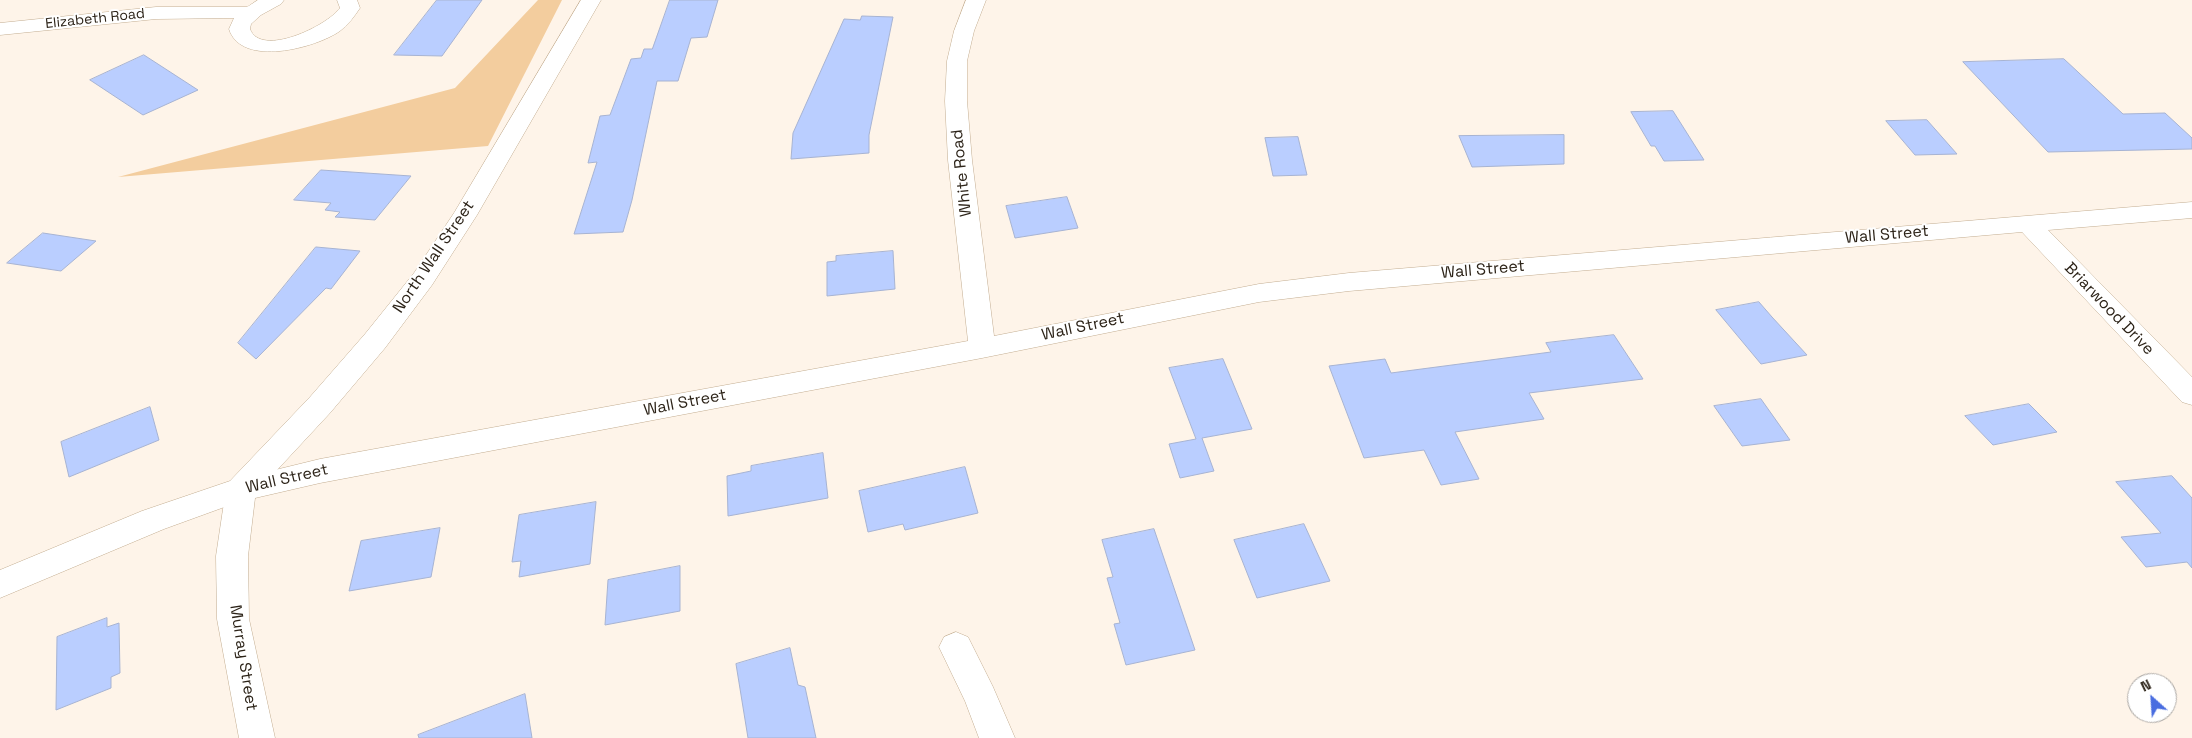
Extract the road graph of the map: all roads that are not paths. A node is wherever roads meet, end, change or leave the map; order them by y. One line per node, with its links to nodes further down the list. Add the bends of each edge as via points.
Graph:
1 (274, 0): 5 (street)
2 (347, 0): 5 (street, via 350,8 337,26 292,43 249,41 241,35 239,28)
3 (591, 0): 11 (street, North Wall Street, via 465,215 423,279 320,406)
4 (976, 0): 9 (street, White Road, via 957,61 956,101)
5 (250, 12): 6 (street, Elizabeth Road, via 173,11)
6 (0, 29)
7 (2192, 210): 8 (street, Wall Street)
8 (2027, 223): 9 (street, Wall Street, via 1349,282 1259,293); 10 (street, Briarwood Drive)
9 (982, 348): 11 (street, Wall Street, via 330,469)
10 (2192, 395)
11 (241, 489): 12 (street, Wall Street, via 153,520); 14 (street, Murray Street, via 232,556 233,619)
12 (0, 584)
13 (956, 647): 15 (street)
14 (257, 738)
15 (996, 738)

